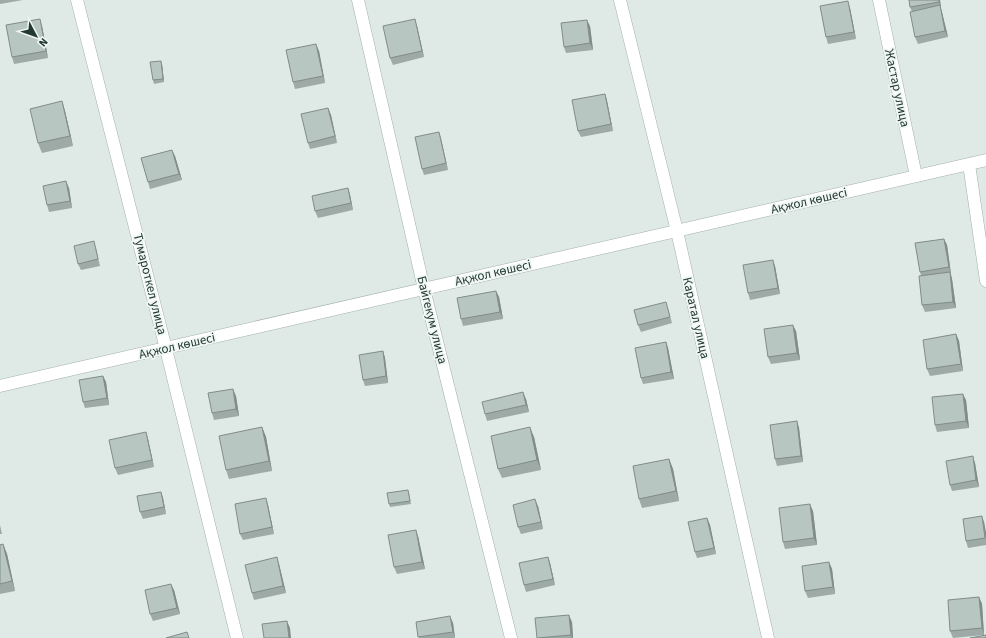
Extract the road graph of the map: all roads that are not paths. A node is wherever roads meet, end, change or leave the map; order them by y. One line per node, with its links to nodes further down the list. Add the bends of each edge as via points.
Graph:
1 (77, 0): 11 (street, Тумароткел улица)
2 (358, 0): 10 (street, Байгекум улица)
3 (620, 0): 8 (street, Каратал улица)
4 (879, 0): 7 (street, Жастар улица)
5 (986, 160): 6 (street, Ақжол көшесі)
6 (969, 164): 7 (street, Ақжол көшесі); 9 (street)
7 (916, 176): 8 (street, Ақжол көшесі)
8 (677, 231): 10 (street, Ақжол көшесі); 15 (street, Каратал улица)
9 (986, 282)
10 (424, 289): 11 (street, Ақжол көшесі); 14 (street, Байгекум улица)
11 (166, 349): 12 (street, Ақжол көшесі); 13 (street, Тумароткел улица)
12 (0, 386)
13 (237, 638)
14 (511, 638)
15 (768, 638)

